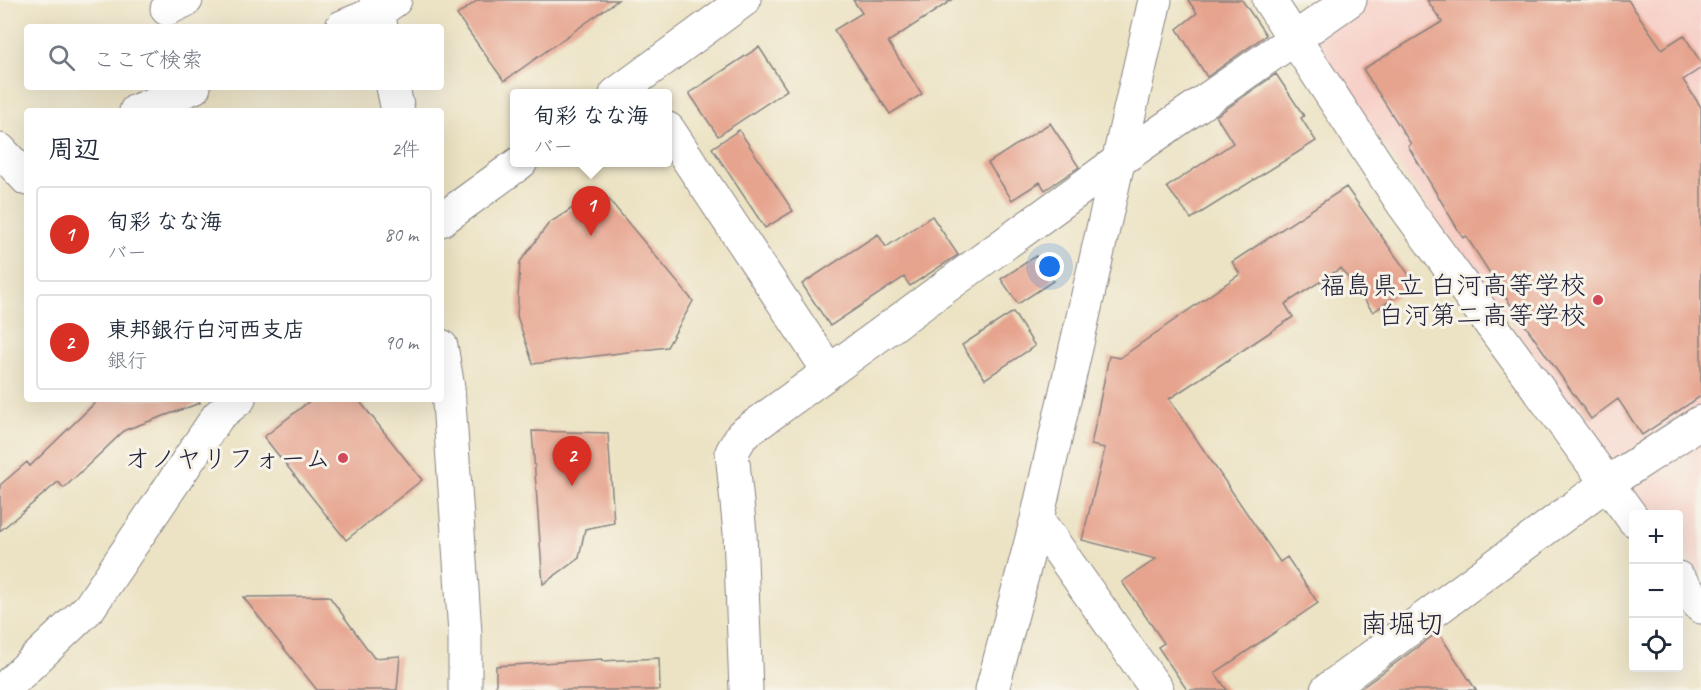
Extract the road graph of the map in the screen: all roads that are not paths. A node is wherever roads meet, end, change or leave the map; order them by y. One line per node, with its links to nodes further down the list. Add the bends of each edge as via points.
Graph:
1 (744, 0): 8 (main road)
2 (1155, 0): 14 (main road)
3 (1269, 0): 7 (main road)
4 (1350, 0): 7 (main road)
5 (383, 10): 6 (main road)
6 (349, 24)
7 (1294, 39): 14 (main road); 21 (main road, via 1403,204)
8 (632, 89)
9 (187, 90): 11 (main road)
10 (394, 90): 12 (main road)
11 (143, 108)
12 (397, 108)
13 (672, 135): 18 (main road)
14 (1117, 162): 18 (main road); 23 (main road)
15 (514, 167): 16 (main road)
16 (444, 218)
17 (444, 366): 27 (main road, via 465,633)
18 (829, 371): 28 (main road, via 742,435 732,452 740,533)
19 (226, 403): 26 (main road, via 89,608)
20 (1701, 422): 21 (main road)
21 (1606, 484): 22 (main road); 31 (main road)
22 (1629, 514)
23 (1036, 519): 29 (main road); 30 (main road)
24 (1683, 585): 25 (main road)
25 (1701, 608)
26 (3, 690)
27 (465, 690)
28 (746, 690)
29 (992, 690)
30 (1156, 690)
31 (1327, 690)

